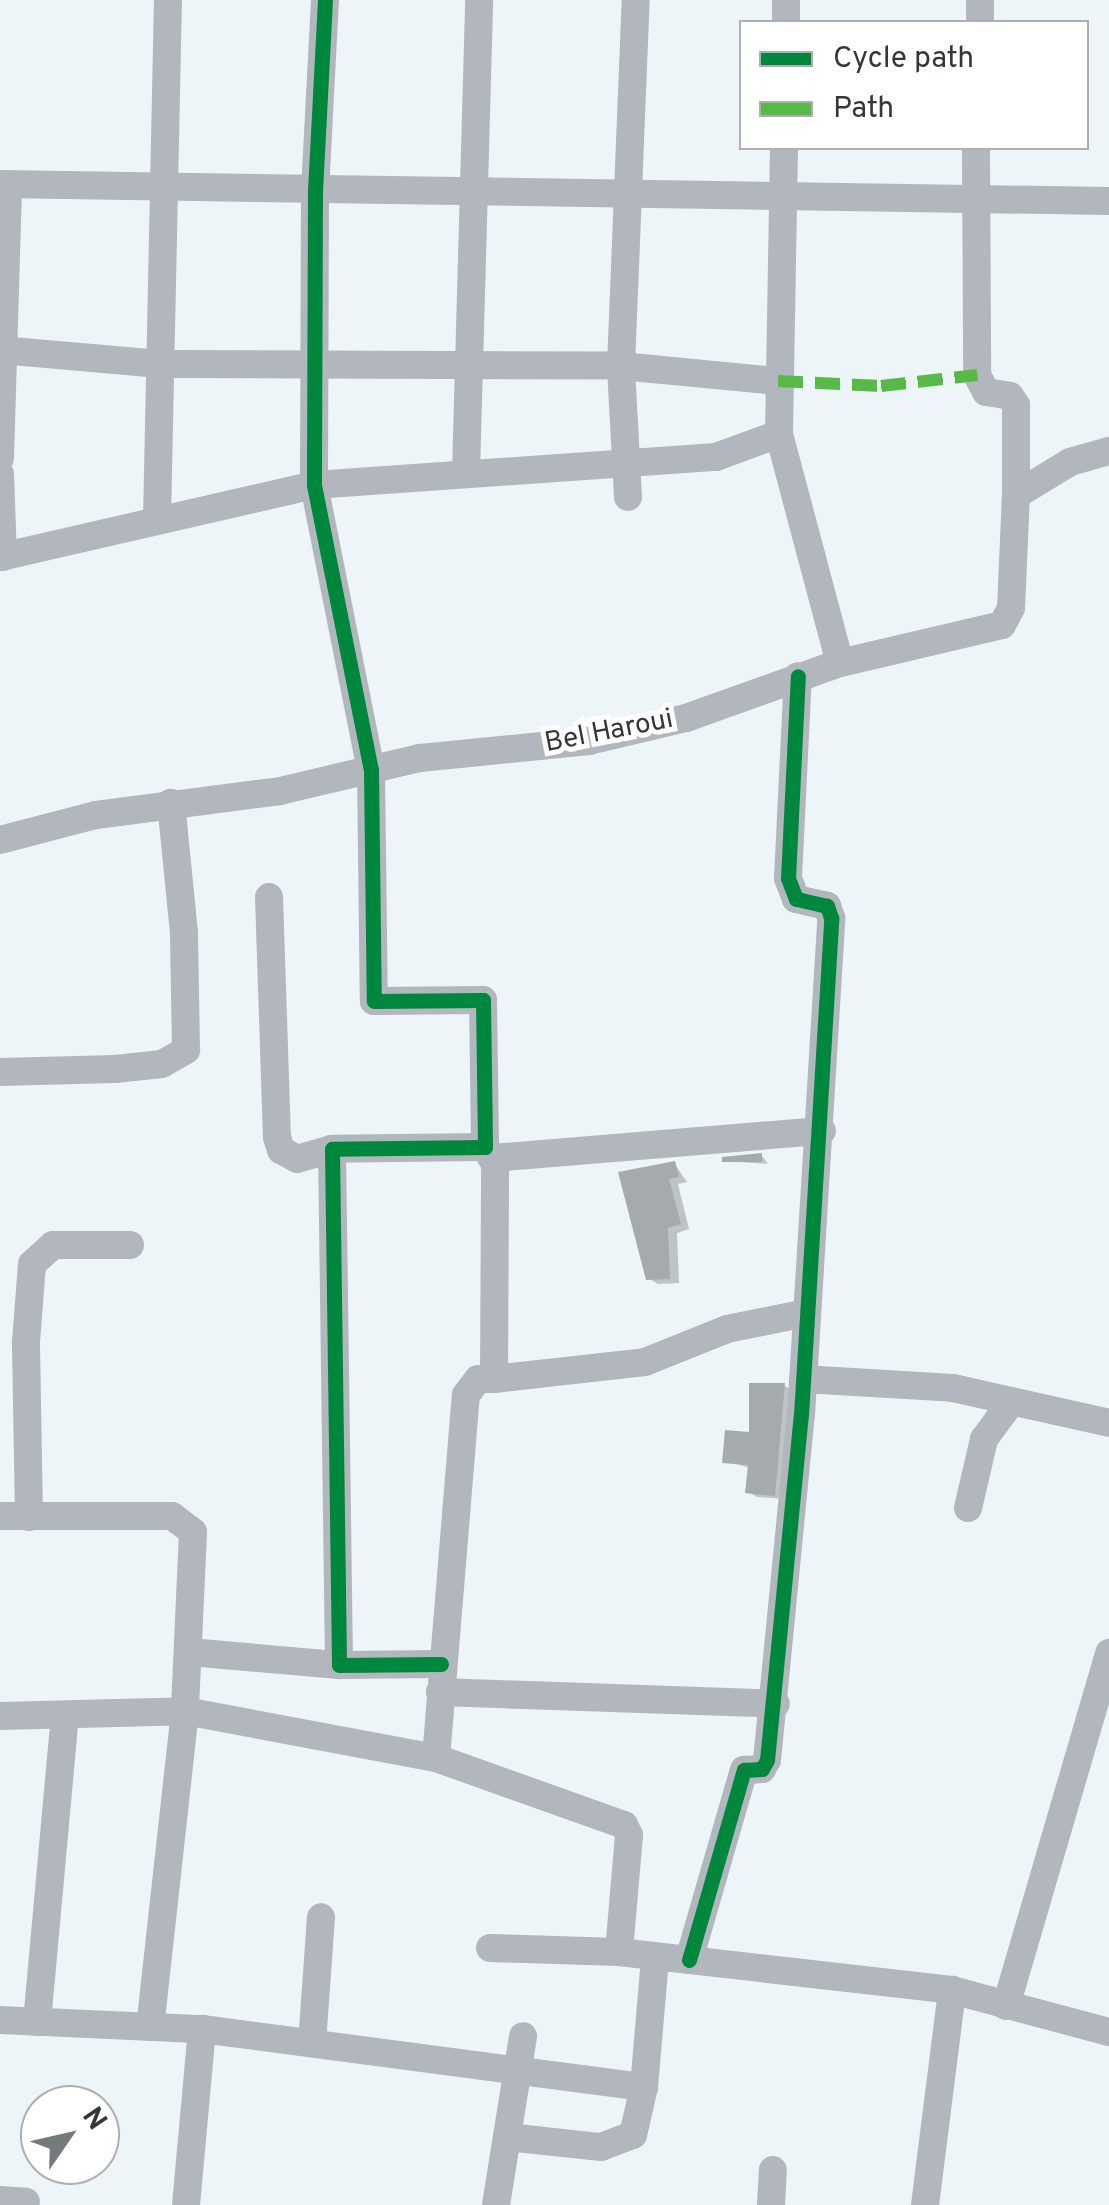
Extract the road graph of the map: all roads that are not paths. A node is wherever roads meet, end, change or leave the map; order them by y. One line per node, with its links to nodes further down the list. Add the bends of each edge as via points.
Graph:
1 (168, 0): 8 (street)
2 (325, 0): 9 (street)
3 (479, 0): 10 (street)
4 (636, 0): 11 (street)
5 (784, 150): 12 (street)
6 (976, 150): 13 (street)
7 (4, 184): 8 (street); 15 (street)
8 (166, 186): 9 (street); 16 (street)
9 (315, 189): 10 (street); 17 (street)
10 (474, 191): 11 (street); 18 (street)
11 (629, 194): 12 (street); 19 (street)
12 (783, 196): 13 (street); 20 (street)
13 (975, 199): 14 (street); 28 (street, via 977,375 986,392 1010,396 1016,405)
14 (1109, 201)
15 (1, 350): 16 (street); 23 (street)
16 (160, 364): 17 (street); 30 (street)
17 (314, 366): 18 (street); 27 (street)
18 (469, 366): 19 (street); 25 (street)
19 (621, 366): 20 (street); 24 (street)
20 (778, 381): 21 (street)
21 (778, 434): 24 (street, via 716,457); 32 (street)
22 (1109, 451): 28 (street, via 1060,467)
23 (0, 458)
24 (625, 458): 25 (street); 29 (street)
25 (466, 473): 27 (street)
26 (0, 474): 31 (street)
27 (314, 486): 30 (street); 34 (street)
28 (1016, 495): 32 (street, Bel Haroui, via 1011,608 1002,625)
29 (628, 497)
30 (157, 520): 31 (street)
31 (1, 557)
32 (840, 664): 33 (street, Bel Haroui)
33 (798, 676): 34 (street, Bel Haroui, via 686,718 590,741 420,758); 39 (street, via 788,878 796,899 830,909)
34 (371, 770): 35 (street, Bel Haroui); 41 (street, via 374,1001 483,1000)
35 (171, 803): 36 (street, Bel Haroui); 38 (street, via 184,932 186,1050 146,1066)
36 (0, 840)
37 (268, 897): 40 (street, via 280,1150 297,1159)
38 (0, 1072)
39 (822, 1131): 41 (street); 43 (street)
40 (332, 1149): 41 (street); 54 (street)
41 (488, 1153): 45 (street)
42 (130, 1244): 50 (street, via 54,1245 32,1264 26,1342)
43 (806, 1312): 44 (street); 45 (street, via 727,1329 644,1362)
44 (803, 1379): 46 (street, via 953,1388); 56 (street)
45 (494, 1380): 53 (street, via 478,1379 466,1395)
46 (1012, 1402): 47 (street); 48 (street, via 984,1438)
47 (1109, 1423)
48 (968, 1508)
49 (0, 1516): 50 (street)
50 (30, 1517): 51 (street, via 172,1516 188,1524 195,1540)
51 (190, 1652): 54 (street); 57 (street)
52 (1109, 1653): 67 (street)
53 (441, 1664): 54 (street); 55 (street)
54 (339, 1665)
55 (440, 1692): 56 (street); 60 (street)
56 (776, 1704): 65 (street, via 764,1766 744,1770)
57 (185, 1712): 59 (street); 60 (street); 70 (street)
58 (0, 1716): 59 (street)
59 (65, 1716): 69 (street)
60 (436, 1758): 63 (street, via 624,1825 629,1835)
61 (321, 1917): 74 (street)
62 (490, 1948): 63 (street)
63 (619, 1952): 64 (street)
64 (654, 1958): 65 (street); 76 (street)
65 (689, 1960): 66 (street)
66 (952, 1990): 67 (street); 82 (street)
67 (1006, 2006): 72 (street)
68 (0, 2020): 69 (street)
69 (37, 2022): 70 (street)
70 (150, 2027): 71 (street)
71 (202, 2028): 74 (street); 79 (street)
72 (1109, 2032)
73 (523, 2036): 75 (street)
74 (312, 2043): 75 (street)
75 (517, 2070): 76 (street); 77 (street)
76 (644, 2087): 77 (street, via 640,2125 613,2147)
77 (507, 2137): 80 (street)
78 (774, 2170): 81 (street)
79 (186, 2205)
80 (496, 2205)
81 (771, 2205)
82 (925, 2205)

